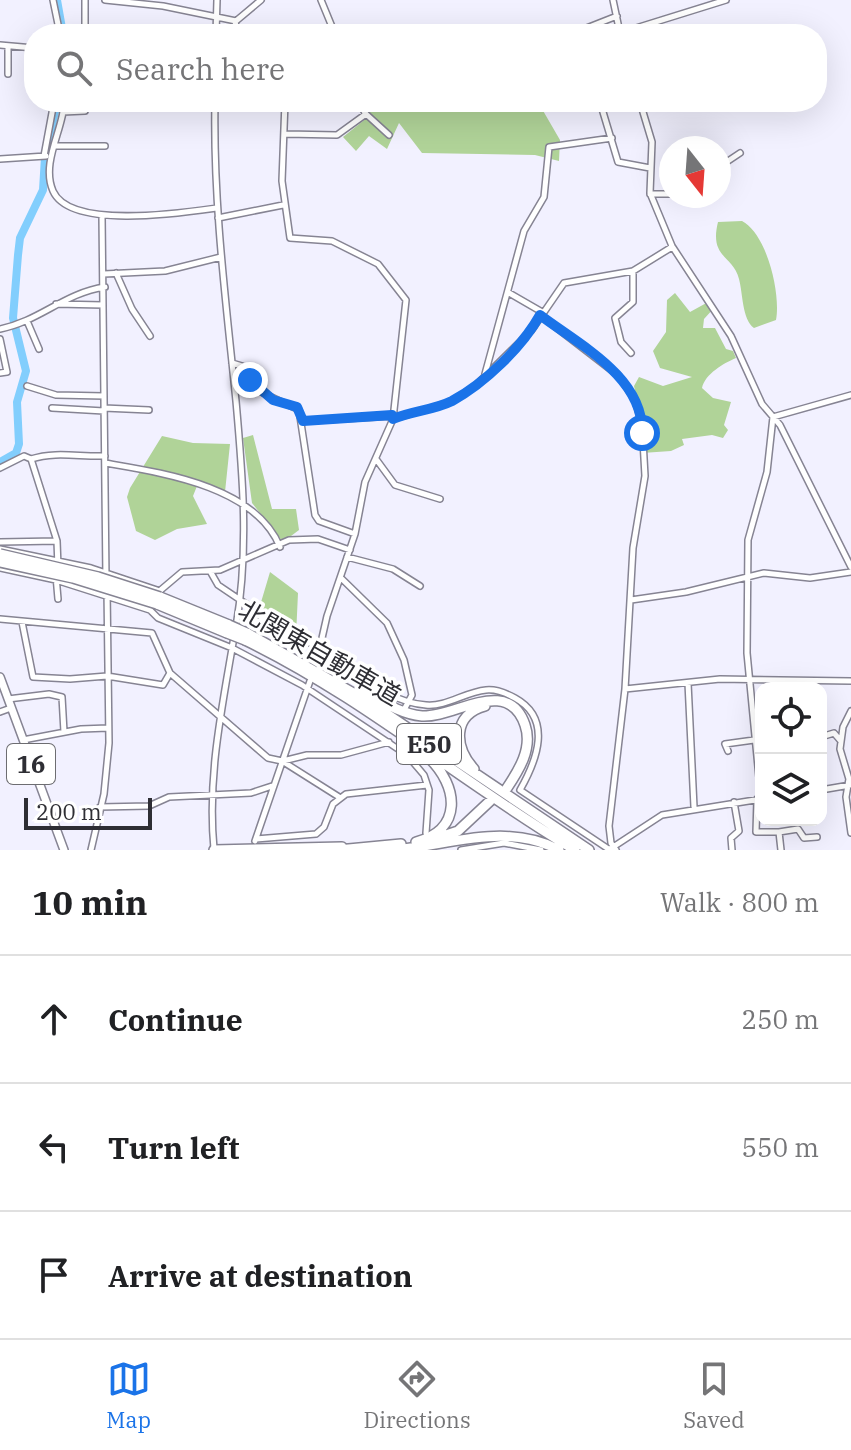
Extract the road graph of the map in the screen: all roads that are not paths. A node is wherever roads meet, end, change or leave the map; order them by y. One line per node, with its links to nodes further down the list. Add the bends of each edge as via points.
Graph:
1 (53, 0): 15 (street)
2 (85, 0): 16 (street)
3 (105, 0): 10 (street)
4 (217, 0): 12 (street)
5 (261, 0): 14 (street)
6 (321, 0): 19 (street)
7 (613, 0): 13 (street)
8 (696, 0): 11 (street)
9 (726, 0): 11 (street)
10 (163, 3): 12 (street)
11 (698, 9): 22 (street)
12 (217, 15): 14 (street); 17 (street)
13 (617, 16): 20 (street); 21 (street)
14 (236, 21): 18 (street)
15 (58, 24)
16 (85, 24)
17 (217, 24)
18 (235, 24)
19 (331, 24)
20 (597, 24)
21 (618, 24)
22 (651, 24)
23 (0, 45): 24 (street)
24 (8, 46): 25 (street); 26 (street)
25 (24, 47)
26 (8, 74)
27 (53, 112): 40 (street)
28 (63, 112): 37 (street)
29 (215, 112): 47 (street)
30 (285, 112): 34 (street)
31 (603, 112): 36 (street)
32 (644, 112): 43 (street, via 651,130)
33 (366, 114): 34 (street, via 337,135); 35 (street)
34 (286, 134): 46 (street)
35 (389, 135)
36 (612, 138): 43 (street, via 618,162); 56 (street, via 549,147 544,197 524,231)
37 (53, 146): 38 (street); 40 (street)
38 (105, 146)
39 (740, 153): 42 (street)
40 (48, 155): 41 (street); 48 (street, via 58,198 81,213)
41 (0, 159)
42 (731, 159)
43 (650, 168): 44 (street)
44 (650, 194): 45 (street); 50 (street)
45 (659, 194)
46 (283, 205): 49 (street); 76 (street, via 290,238 332,241 378,264 405,296)
47 (217, 208): 48 (street); 49 (street)
48 (102, 216): 54 (street)
49 (218, 218): 51 (street)
50 (672, 247): 52 (street); 75 (street, via 731,336)
51 (221, 257): 53 (street, via 165,271); 66 (street)
52 (633, 271): 59 (street, via 564,283); 65 (street, via 633,302 615,318 621,342)
53 (116, 273): 54 (street); 62 (street)
54 (104, 274): 55 (street)
55 (105, 287): 57 (street, via 75,293); 58 (street)
56 (509, 293): 59 (street); 68 (street)
57 (56, 304): 58 (street); 60 (street)
58 (103, 305): 71 (street)
59 (541, 313): 68 (street, via 531,331); 105 (street, via 619,376 635,400 645,476)
60 (27, 321): 61 (street); 64 (street)
61 (0, 329)
62 (150, 336)
63 (0, 339): 67 (street, via 7,372)
64 (39, 349)
65 (631, 353)
66 (232, 363): 77 (street, via 242,366 269,397 297,407); 83 (street)
67 (0, 373)
68 (485, 375): 76 (street, via 451,402)
69 (27, 386): 71 (street, via 56,395)
70 (851, 395): 75 (street)
71 (104, 396): 73 (street)
72 (52, 408): 73 (street)
73 (104, 410): 74 (street); 80 (street)
74 (149, 410)
75 (773, 417): 95 (street); 99 (street, via 767,472 748,537)
76 (393, 418): 77 (street); 79 (street)
77 (303, 421): 84 (street, via 315,515)
78 (31, 459): 80 (street, via 55,452); 81 (street, via 24,456); 85 (street)
79 (376, 459): 82 (street, via 395,485); 84 (street, via 365,482)
80 (105, 460): 83 (street, via 206,487); 97 (street)
81 (0, 468)
82 (440, 499)
83 (246, 506): 87 (street, via 274,533); 91 (street)
84 (355, 534): 89 (street)
85 (57, 541): 86 (street); 93 (street)
86 (0, 542)
87 (280, 547): 89 (street, via 308,538); 91 (street)
88 (12, 550): 90 (street); 93 (street); 94 (street)
89 (350, 550): 92 (street)
90 (0, 552): 104 (highway, 北関東自動車道 / E50, bridge, via 73,570)
91 (246, 557): 96 (street); 106 (street)
92 (347, 557): 98 (street); 101 (street, via 393,569)
93 (59, 560): 97 (street); 100 (street)
94 (3, 566): 100 (street); 104 (highway, 北関東自動車道 / E50, bridge)
95 (851, 569): 99 (street, via 810,578 776,573)
96 (210, 571): 104 (street, via 182,572); 106 (street)
97 (105, 573): 102 (street); 104 (street)
98 (340, 577): 113 (street); 124 (street, via 387,623 408,675 413,698)
99 (748, 577): 105 (street); 117 (street)
100 (55, 579): 102 (street); 103 (street)
101 (420, 586)
102 (107, 594): 104 (street); 109 (street)
103 (58, 599)
104 (156, 600): 110 (highway, 北関東自動車道 / E50, bridge); 112 (street, via 158,618)
105 (631, 600): 121 (street)
106 (240, 602): 112 (street); 113 (street, via 272,630)
107 (0, 619): 108 (street)
108 (22, 622): 109 (street); 115 (street, via 33,677)
109 (106, 627): 114 (street, via 152,633); 115 (street)
110 (246, 637): 111 (highway, 北関東自動車道 / E50); 122 (highway, 北関東自動車道 / E50)
111 (266, 643): 150 (highway, 北関東自動車道 / E50, via 369,702); 150 (highway, via 408,713 440,714 483,700 508,705 522,718 527,739 522,763 505,786 518,758 520,728 514,716 504,708 483,706 470,712 461,723 459,743 481,776)
112 (232, 648): 120 (street); 128 (street)
113 (319, 654): 124 (street)
114 (170, 673): 115 (street, via 163,685); 128 (street)
115 (107, 676): 129 (street)
116 (0, 677): 123 (main road, 16)
117 (751, 680): 118 (street); 119 (street); 133 (street)
118 (851, 681)
119 (688, 683): 121 (street); 148 (street)
120 (309, 685): 134 (street); 138 (street)
121 (625, 689): 159 (street, via 609,826)
122 (343, 694): 156 (highway, via 427,756 448,782 453,803 449,820); 168 (highway, 北関東自動車道 / E50)
123 (8, 699): 125 (main road, 16); 130 (street, via 62,697)
124 (407, 705): 159 (street, via 434,705 490,690 523,702 533,713 540,742 520,790)
125 (11, 708): 127 (street); 132 (main road, 16)
126 (851, 711): 135 (street)
127 (0, 712)
128 (221, 714): 138 (street, via 268,758); 143 (street)
129 (108, 728): 130 (street); 147 (street)
130 (64, 732): 132 (street)
131 (827, 735): 135 (street, via 834,733)
132 (23, 740): 160 (main road, 16)
133 (754, 740): 136 (street, via 725,744); 137 (street)
134 (389, 742): 138 (street, via 341,755); 139 (street, via 412,760)
135 (841, 742): 140 (street)
136 (728, 751)
137 (755, 754)
138 (282, 761): 141 (street); 144 (street)
139 (427, 785): 144 (street); 153 (street)
140 (850, 785): 142 (street); 154 (street, via 846,797)
141 (272, 786): 143 (street, via 251,793); 144 (street, via 255,841 316,834)
142 (827, 789)
143 (211, 794): 147 (street, via 162,798 149,806); 162 (street)
144 (339, 797)
145 (755, 800): 146 (street)
146 (734, 802): 148 (street); 170 (street, via 739,831 731,838)
147 (100, 807): 161 (street)
148 (694, 807): 159 (street, via 662,815)
149 (757, 826): 152 (street, via 756,832)
150 (552, 828): 169 (highway, 北関東自動車道 / E50)
151 (790, 828): 152 (street); 155 (street, via 804,838)
152 (780, 832): 171 (street)
153 (426, 833)
154 (851, 833)
155 (817, 837)
156 (416, 842): 157 (highway); 158 (highway, via 458,831 492,802 467,830)
157 (361, 847): 162 (highway); 163 (highway)
158 (429, 847): 164 (highway); 167 (highway, via 511,835)
159 (612, 849)
160 (64, 850)
161 (91, 850)
162 (214, 850)
163 (338, 850)
164 (394, 850)
165 (461, 850): 166 (street, via 504,843)
166 (541, 850)
167 (559, 850)
168 (575, 850)
169 (589, 850)
170 (732, 850)
171 (781, 850)

